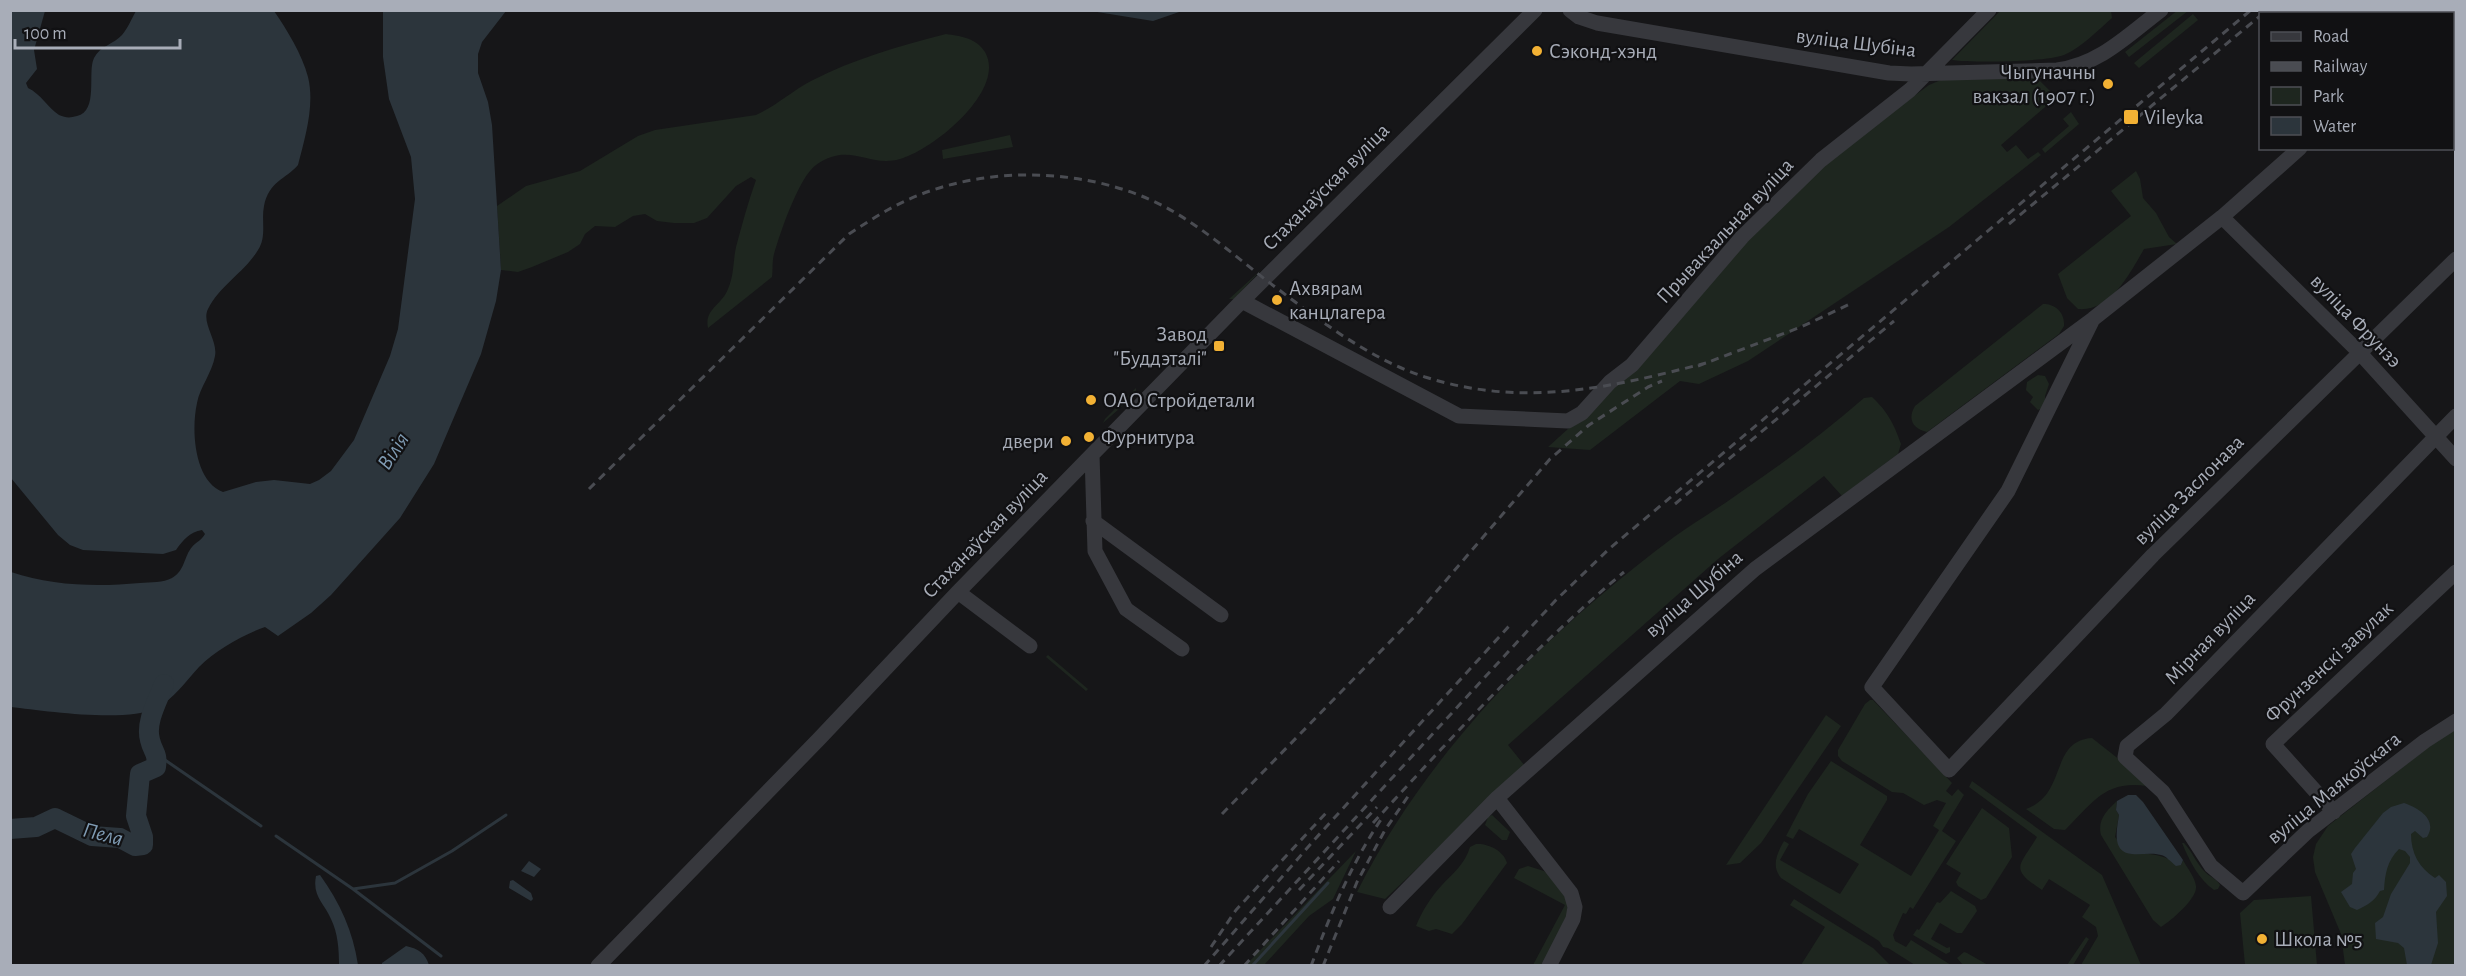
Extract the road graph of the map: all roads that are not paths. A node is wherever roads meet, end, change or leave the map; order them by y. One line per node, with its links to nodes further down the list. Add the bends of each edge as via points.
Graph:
1 (1535, 10): 9 (street, Стаханаўская вуліца)
2 (1570, 10): 5 (street, вуліца Шубіна, via 1587,20 1609,25 1889,73)
3 (1989, 10): 5 (street, Прывакзальная вуліца)
4 (2161, 10): 5 (street, вуліца Шубіна, via 2096,59 2077,67)
5 (1926, 73): 9 (street, Прывакзальная вуліца, via 1821,160 1742,237 1632,365 1582,413 1568,421 1459,416)
6 (2298, 150): 7 (street, вуліца Шубіна)
7 (2222, 217): 10 (street, вуліца Шубіна); 11 (street, вуліца Фрунзэ)
8 (2456, 259): 11 (street, вуліца Заслонава)
9 (1242, 302): 14 (street, Стаханаўская вуліца)
10 (2093, 319): 23 (street, вуліца Шубіна, via 2008,491 1872,687 1949,770); 24 (street, вуліца Шубіна, via 1755,569)
11 (2359, 352): 13 (street, вуліца Фрунзэ); 23 (street, вуліца Заслонава, via 2153,555)
12 (2456, 416): 13 (street, Мірная вуліца)
13 (2435, 436): 15 (street, вуліца Фрунзэ); 26 (street, Мірная вуліца, via 2166,714 2124,752 2163,792 2211,866)
14 (1092, 455): 16 (street); 18 (street, Стаханаўская вуліца)
15 (2456, 459)
16 (1093, 521): 19 (street); 21 (street, via 1095,551 1126,609)
17 (2456, 572): 25 (street, Фрунзенскі завулак, via 2273,744)
18 (958, 592): 20 (street); 28 (street, Стаханаўская вуліца)
19 (1221, 615)
20 (1030, 646)
21 (1182, 649)
22 (2456, 721): 25 (street, вуліца Маякоўскага)
23 (1959, 758)
24 (1497, 798): 27 (street, вуліца Шубіна); 29 (street, via 1571,893 1573,920)
25 (2334, 813): 26 (street, вуліца Маякоўскага, via 2308,831)
26 (2243, 893)
27 (1390, 907)
28 (598, 966)
29 (1549, 966)

